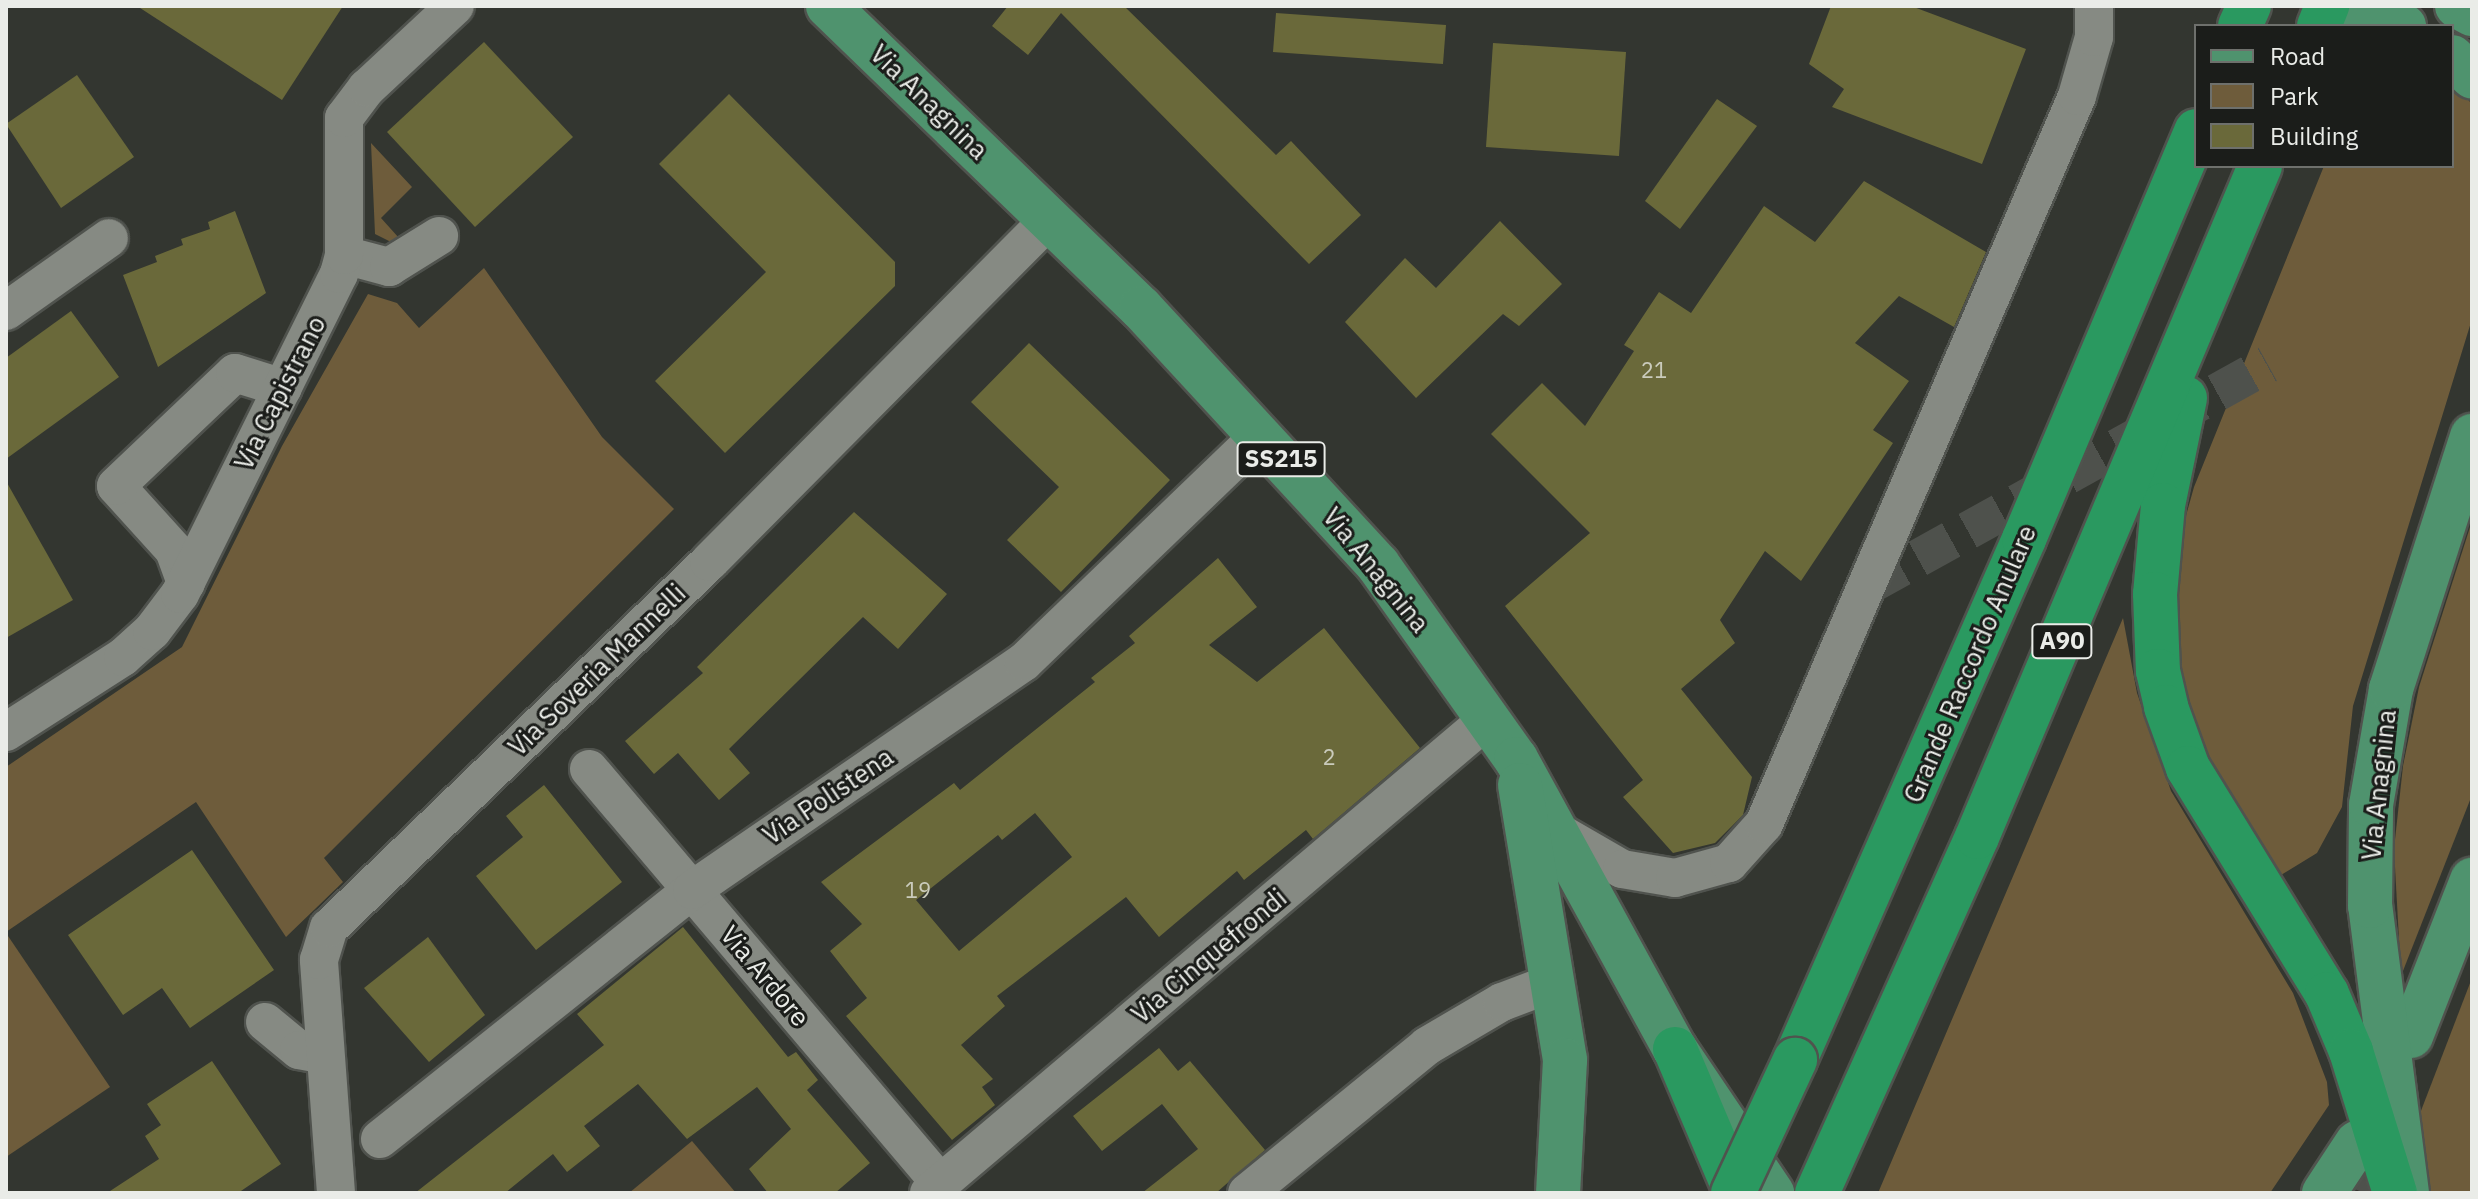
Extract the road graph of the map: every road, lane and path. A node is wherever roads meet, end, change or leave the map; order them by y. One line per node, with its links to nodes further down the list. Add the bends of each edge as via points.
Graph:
1 (455, 6): 15 (street, Via Capistrano, via 367,88 344,118)
2 (828, 6): 12 (main road, Via Anagnina / SS215)
3 (2094, 6): 26 (street, via 2094,37 2077,96 1764,824 1729,863 1675,878 1622,869)
4 (2335, 6): 7 (main road)
5 (2457, 6): 6 (main road)
6 (2472, 14)
7 (2397, 24)
8 (2454, 59): 9 (main road)
9 (2472, 76)
10 (2194, 136): 40 (highway, Grande Raccordo Anulare / A90, bridge, via 2024,539)
11 (2259, 168): 16 (highway, A90)
12 (1051, 218): 19 (main road, Via Anagnina / SS215); 33 (street, Via Soveria Mannelli, via 709,562 329,928 319,960)
13 (439, 236): 15 (street, via 389,267)
14 (109, 238): 17 (street)
15 (344, 255): 18 (street, Via Capistrano)
16 (2206, 297): 42 (highway, A90, via 1977,837); 44 (highway, via 2158,551 2155,624 2162,689 2188,768 2327,994 2351,1051)
17 (6, 311)
18 (283, 388): 21 (street, Via Capistrano); 21 (street, via 235,373 116,486 174,550)
19 (1260, 435): 22 (main road, Via Anagnina / SS215, via 1378,565); 28 (street, Via Polistena, via 1024,662)
20 (2472, 436): 45 (main road, Via Anagnina, via 2393,680 2371,805 2370,906)
21 (186, 583): 23 (street, Via Capistrano, via 139,644)
22 (1488, 719): 24 (main road, Via Anagnina / SS215); 36 (street, Via Cinquefrondi)
23 (6, 732)
24 (1516, 759): 26 (main road, Via Anagnina / SS215); 29 (main road)
25 (589, 769): 28 (street, Via Ardore)
26 (1558, 832): 32 (main road, Via Anagnina / SS215)
27 (2472, 880): 31 (main road)
28 (692, 890): 34 (street, Via Polistena); 36 (street, Via Ardore)
29 (1552, 983): 38 (street, via 1502,1002 1427,1046); 39 (main road, via 1565,1060)
30 (265, 1022): 33 (street, via 299,1050)
31 (2411, 1036)
32 (1675, 1049): 40 (highway); 41 (main road, Via Anagnina / SS215)
33 (325, 1055): 37 (street, Via Soveria Mannelli)
34 (380, 1139)
35 (2357, 1143): 43 (main road)
36 (935, 1188)
37 (329, 1189)
38 (1247, 1193)
39 (1558, 1193)
40 (1735, 1193)
41 (1772, 1193)
42 (1817, 1193)
43 (2324, 1193)
44 (2395, 1193)
45 (2407, 1193)

